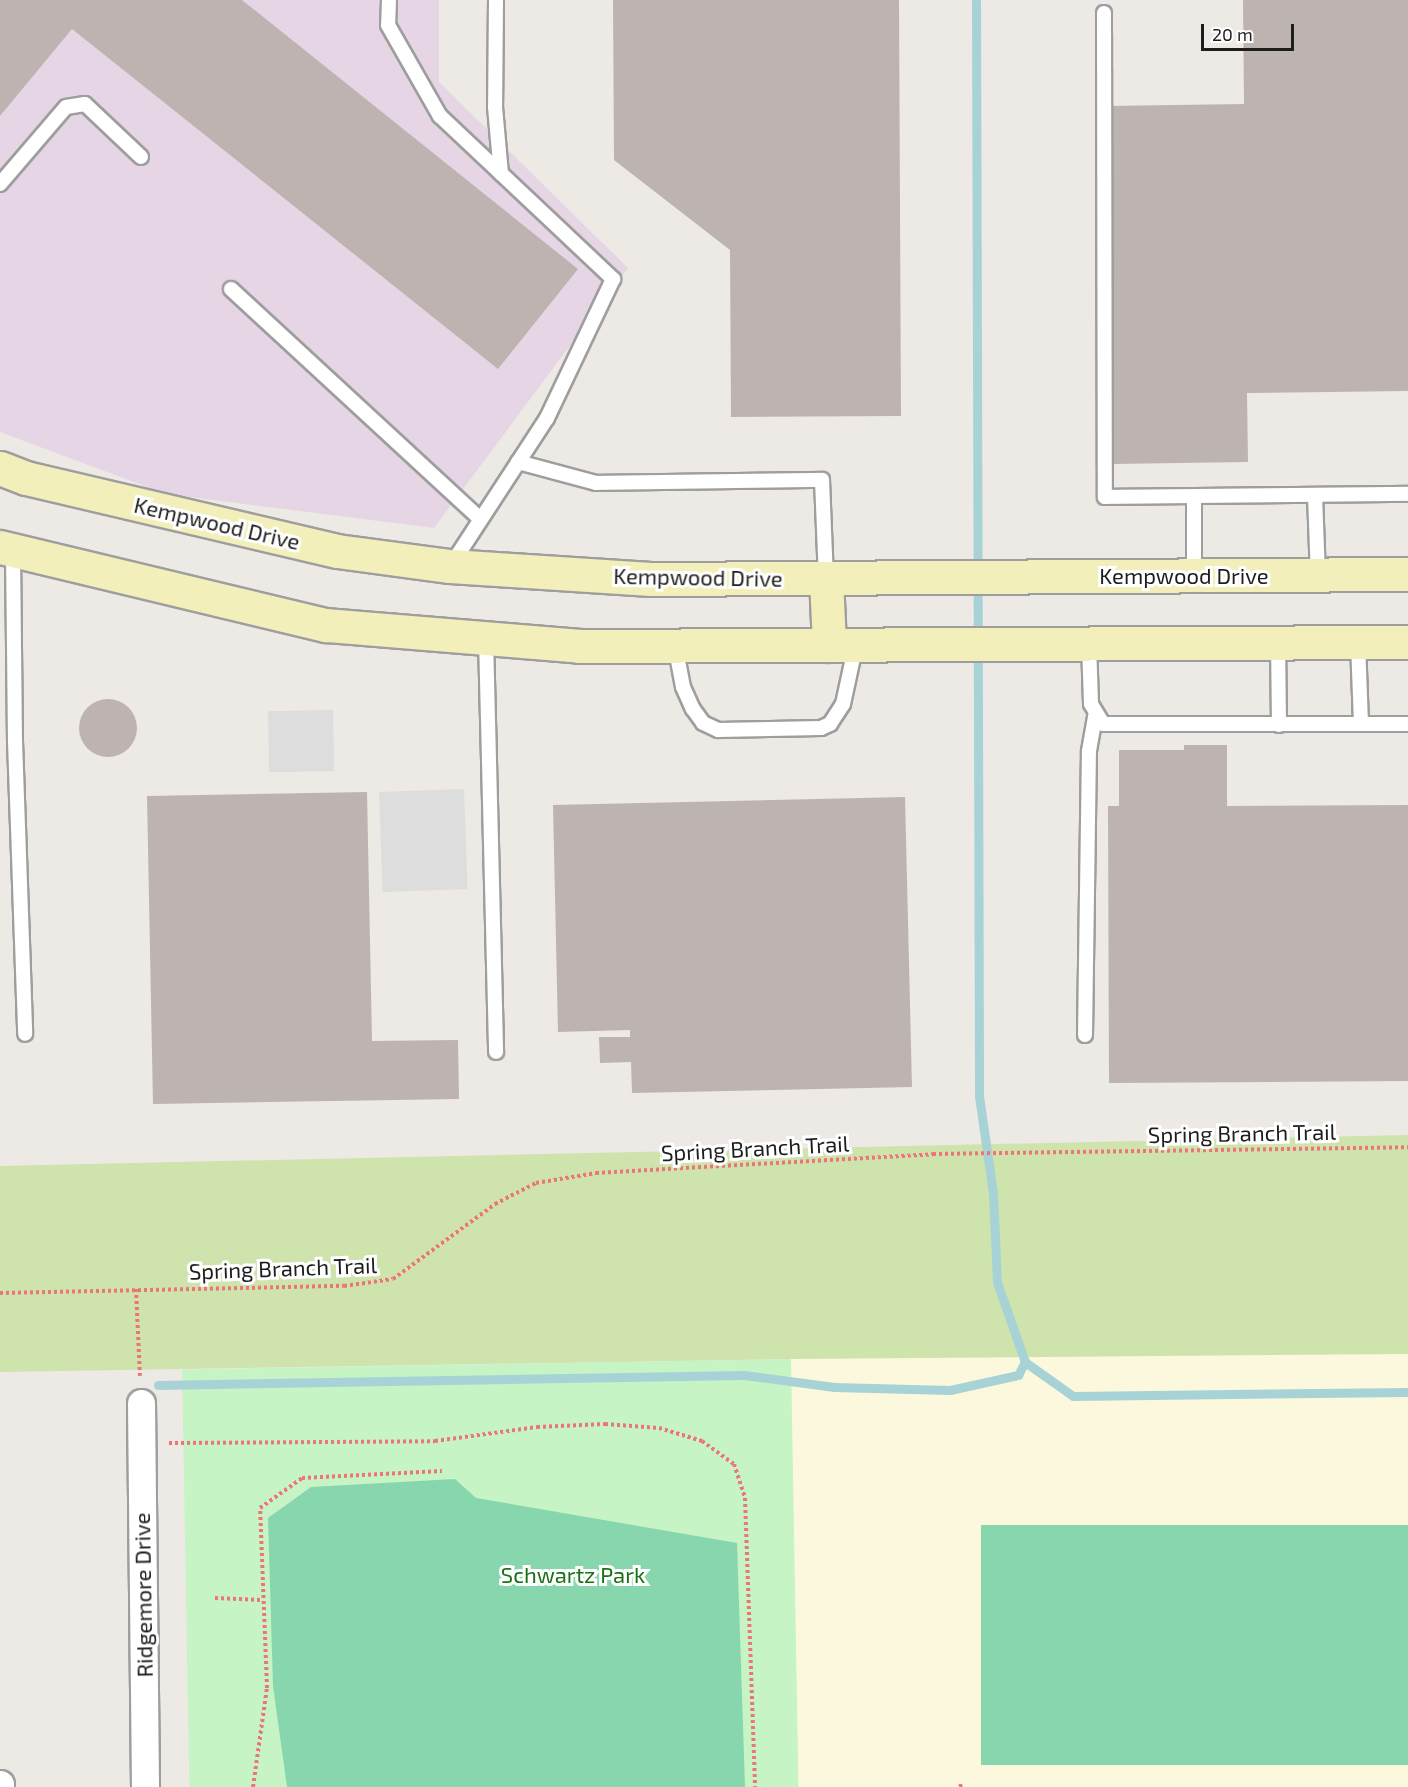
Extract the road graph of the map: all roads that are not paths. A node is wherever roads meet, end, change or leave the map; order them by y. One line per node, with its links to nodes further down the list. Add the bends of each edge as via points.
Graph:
1 (389, 0): 5 (lane, via 388,25 440,116)
2 (496, 0): 5 (lane, via 495,107)
3 (1104, 13): 12 (lane, via 1105,497)
4 (141, 157): 6 (lane, via 85,104 66,107)
5 (501, 174): 8 (lane, via 613,279 547,418)
6 (0, 184)
7 (231, 289): 13 (lane)
8 (518, 462): 13 (lane); 19 (lane, via 596,483 822,480)
9 (0, 468): 15 (main road, Kempwood Drive, via 26,478 337,551)
10 (1408, 494): 11 (lane)
11 (1315, 495): 12 (lane); 17 (lane)
12 (1194, 496): 18 (lane)
13 (480, 519): 15 (lane)
14 (6, 549): 20 (lane); 21 (main road, via 326,625)
15 (450, 566): 19 (main road, Kempwood Drive, via 651,579)
16 (1408, 574): 17 (main road, Kempwood Drive)
17 (1318, 575): 18 (main road, Kempwood Drive)
18 (1194, 576): 19 (main road, Kempwood Drive)
19 (826, 578): 27 (main road)
20 (7, 611): 32 (lane)
21 (486, 638): 26 (main road, via 579,646); 34 (lane)
22 (1278, 642): 23 (main road); 25 (main road); 31 (lane)
23 (1358, 642): 24 (main road); 29 (lane)
24 (1408, 642)
25 (1089, 643): 27 (main road); 28 (lane, via 1091,704)
26 (675, 645): 27 (main road); 27 (lane, via 693,709 703,723 718,730 830,724 843,704)
27 (842, 645)
28 (1095, 716): 31 (lane, via 1112,726); 33 (lane, via 1089,751)
29 (1361, 724): 30 (lane); 31 (lane)
30 (1408, 724)
31 (1279, 725)
32 (25, 1034)
33 (1085, 1035)
34 (496, 1052)
35 (141, 1403): 36 (street, Ridgemore Drive)
36 (145, 1787)

